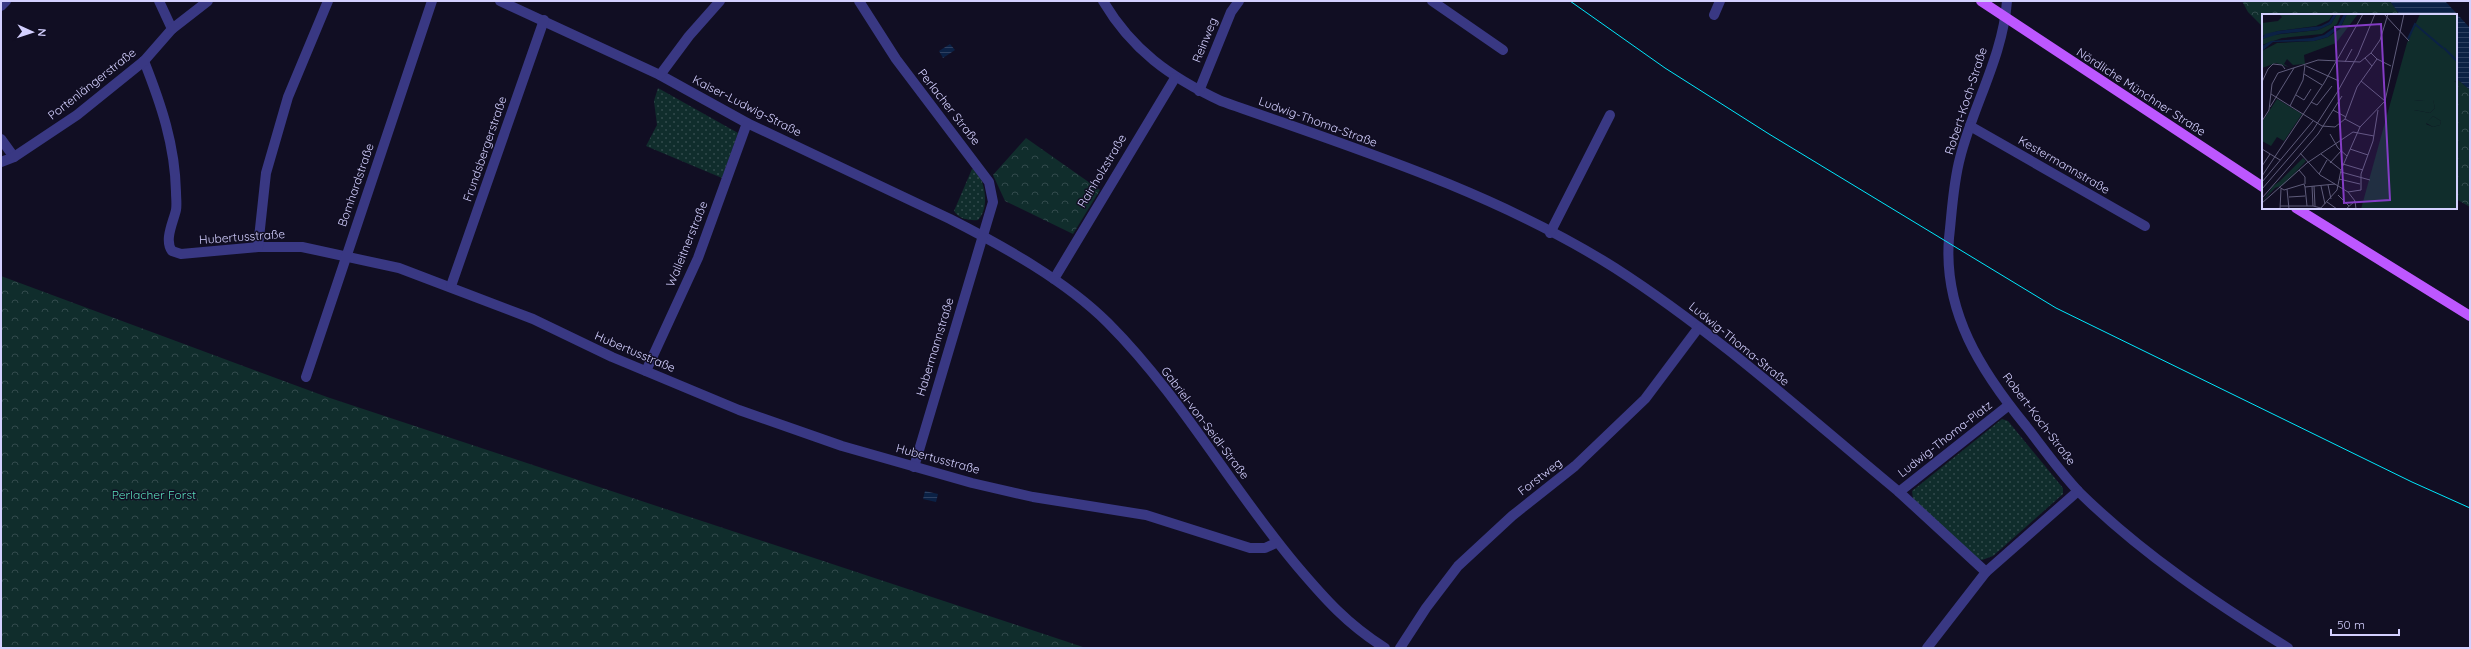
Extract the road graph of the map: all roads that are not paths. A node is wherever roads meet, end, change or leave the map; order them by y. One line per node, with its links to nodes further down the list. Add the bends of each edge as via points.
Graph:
1 (6, 1): 15 (street)
2 (159, 1): 19 (street)
3 (208, 1): 19 (street, Portenlängerstraße)
4 (328, 1): 36 (street, via 288,97 268,165)
5 (432, 1): 37 (street, Bomhardstraße)
6 (500, 1): 18 (street, Kaiser-Ludwig-Straße)
7 (720, 1): 22 (street, via 689,36)
8 (859, 1): 35 (street, Perlacher Straße, via 896,59 989,182 992,212)
9 (1103, 1): 23 (street, Ludwig-Thoma-Straße, via 1113,19 1134,43)
10 (1239, 1): 24 (street, Reinweg, via 1231,12)
11 (1432, 1): 20 (street)
12 (1720, 1): 16 (street)
13 (1981, 1): 17 (main road, Nördliche Münchner Straße)
14 (2008, 1): 17 (street, Robert-Koch-Straße)
15 (1, 6)
16 (1714, 15)
17 (2006, 18): 27 (street, Robert-Koch-Straße); 31 (main road, Nördliche Münchner Straße)
18 (544, 20): 22 (street, Kaiser-Ludwig-Straße); 39 (street, Frundsbergerstraße)
19 (172, 29): 21 (street, Portenlängerstraße)
20 (1503, 50)
21 (144, 61): 29 (street, Portenlängerstraße, via 77,114); 36 (street, Hubertusstraße, via 159,98 169,134 176,178 176,208 169,247 172,252 181,254)
22 (660, 75): 26 (street, Kaiser-Ludwig-Straße)
23 (1175, 78): 24 (street, Ludwig-Thoma-Straße); 38 (street, Rainholzstraße)
24 (1199, 91): 34 (street, Ludwig-Thoma-Straße, via 1221,102 1457,187)
25 (1610, 115): 34 (street)
26 (747, 123): 35 (street, Kaiser-Ludwig-Straße); 42 (street, Walleitnerstraße, via 698,258)
27 (1970, 126): 33 (street, Kestermannstraße); 44 (street, Robert-Koch-Straße, via 1960,160 1954,195 1949,249 1950,285 1962,326 1986,371)
28 (1, 139): 29 (street)
29 (14, 157): 30 (street, Portenlängerstraße)
30 (1, 162)
31 (2262, 185)
32 (2298, 209): 40 (main road)
33 (2145, 226)
34 (1550, 233): 41 (street, Ludwig-Thoma-Straße, via 1615,268)
35 (982, 235): 38 (street, Gabriel-von-Seidl-Straße); 45 (street, Habermannstraße)
36 (258, 247): 37 (street, Hubertusstraße, via 302,247)
37 (346, 256): 39 (street, Hubertusstraße, via 399,268); 43 (street, Bomhardstraße)
38 (1054, 279): 48 (street, Gabriel-von-Seidl-Straße, via 1107,322 1137,355 1170,396)
39 (451, 286): 42 (street, Hubertusstraße)
40 (2470, 316)
41 (1699, 327): 47 (street, Ludwig-Thoma-Straße); 51 (street, Forstweg, via 1645,399 1576,466 1512,516 1458,566)
42 (646, 371): 45 (street, Hubertusstraße, via 739,410 842,446)
43 (306, 377)
44 (2009, 405): 46 (street, Robert-Koch-Straße); 47 (street, Ludwig-Thoma-Platz)
45 (914, 466): 48 (street, Hubertusstraße, via 1033,497 1146,515 1250,548 1265,548)
46 (2078, 491): 49 (street); 53 (street, Robert-Koch-Straße, via 2167,568)
47 (1898, 492): 49 (street, Ludwig-Thoma-Platz)
48 (1276, 543): 50 (street, Gabriel-von-Seidl-Straße, via 1330,606 1358,631)
49 (1986, 572): 52 (street)
50 (1385, 648)
51 (1400, 648)
52 (1927, 648)
53 (2288, 648)

